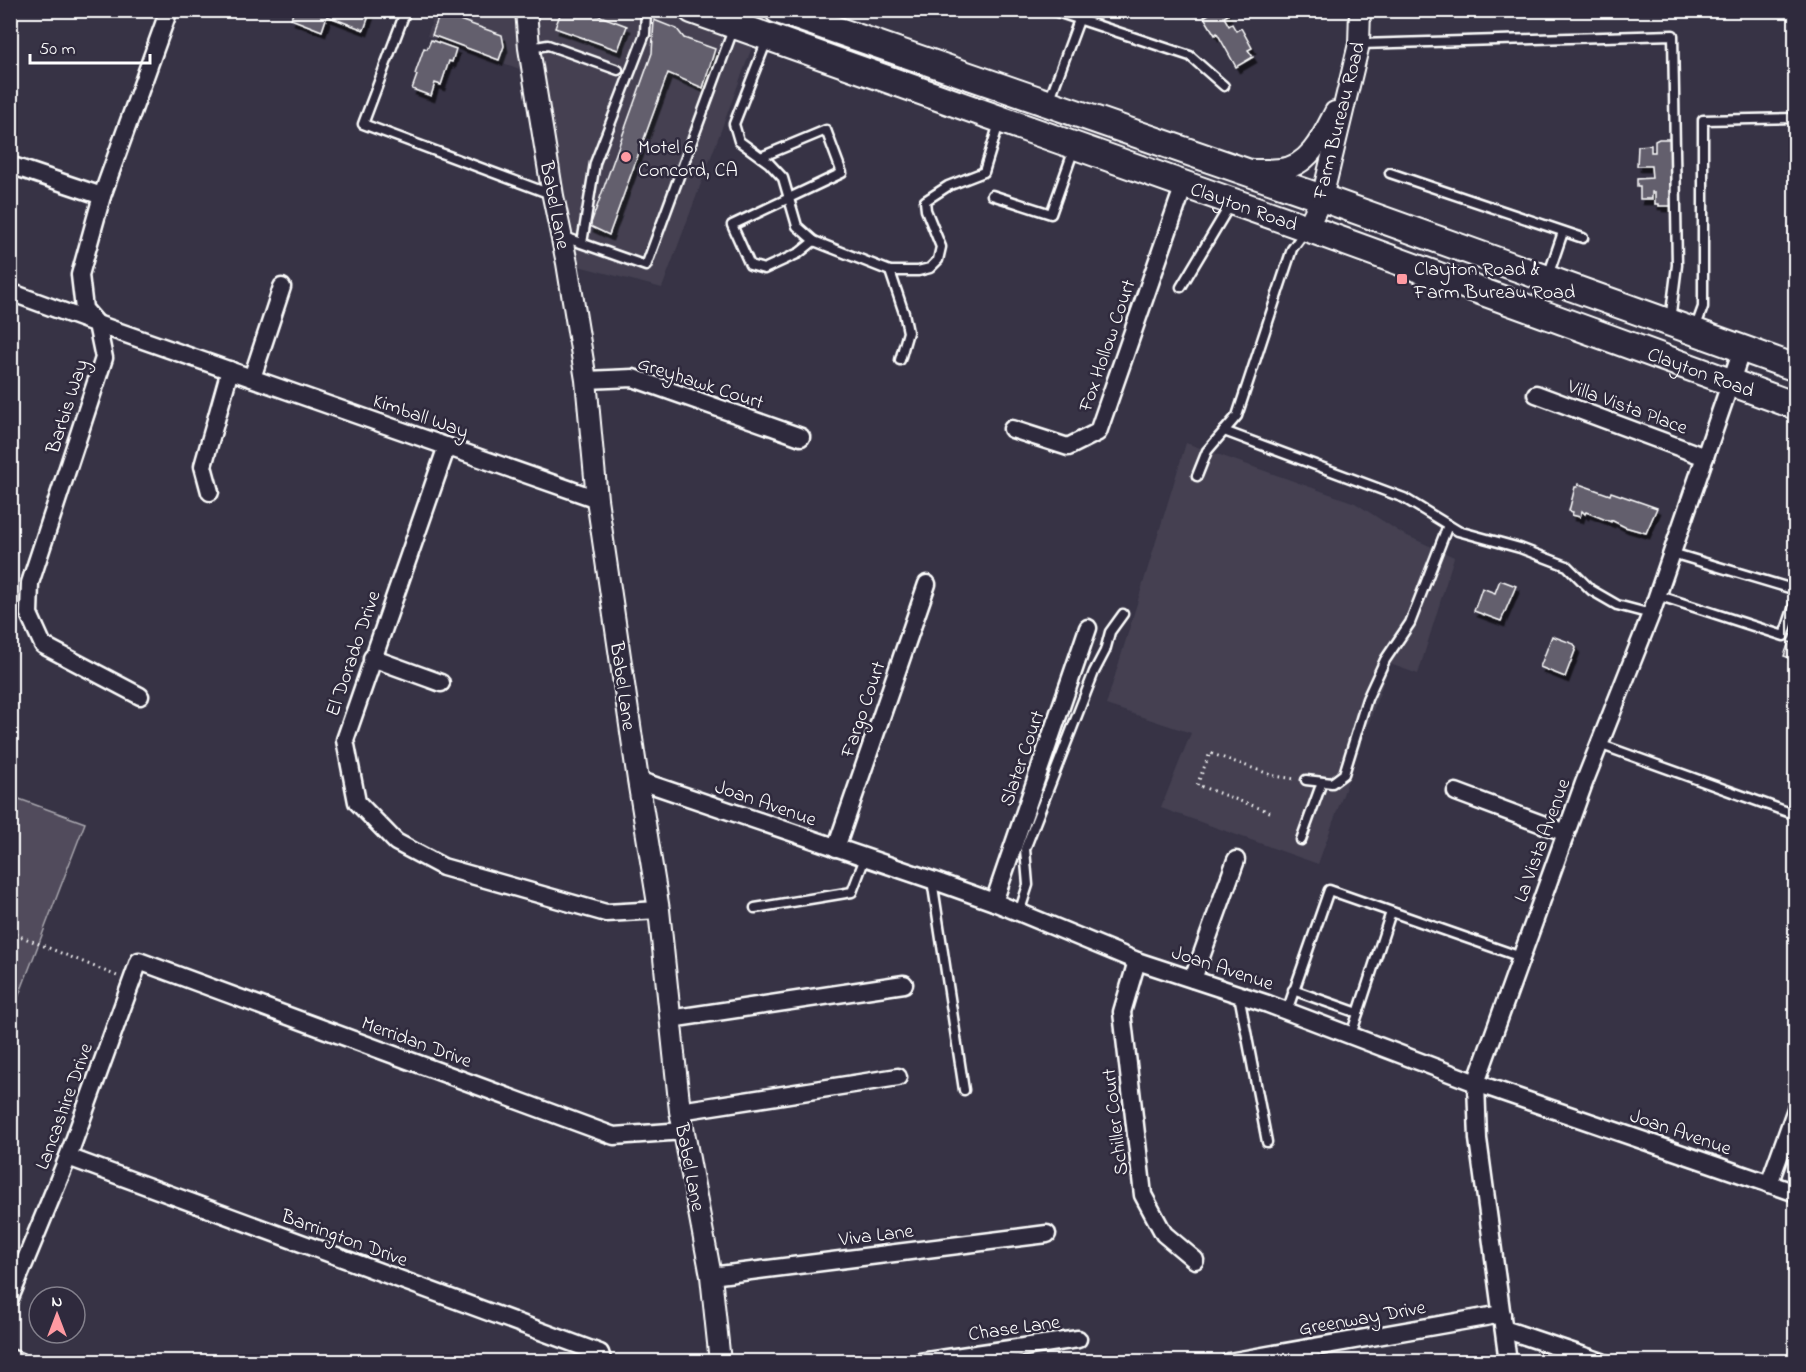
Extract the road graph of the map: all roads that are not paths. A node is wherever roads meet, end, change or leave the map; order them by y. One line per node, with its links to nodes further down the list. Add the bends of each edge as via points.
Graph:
1 (169, 10): 27 (street, Barbis Way)
2 (406, 10): 28 (lane, via 363,123)
3 (526, 10): 13 (street, Babel Lane)
4 (646, 10): 37 (lane, via 645,34 595,163)
5 (692, 10): 10 (main road, Clayton Road)
6 (778, 10): 17 (main road, Clayton Road, via 825,22)
7 (1051, 10): 9 (lane)
8 (1360, 10): 12 (street, Farm Bureau Road)
9 (1079, 20): 16 (lane, via 1190,56); 17 (lane)
10 (734, 26): 11 (main road, Clayton Road); 37 (lane, via 646,266)
11 (768, 37): 19 (main road, Clayton Road); 21 (lane, via 734,124 740,141)
12 (1359, 44): 15 (street, Farm Bureau Road); 43 (lane, via 1673,35 1677,265)
13 (529, 48): 14 (lane, via 548,45); 28 (street, Babel Lane)
14 (618, 69)
15 (1350, 83): 23 (street, via 1323,136 1305,160 1283,169); 30 (street, Farm Bureau Road)
16 (1224, 86)
17 (1048, 103): 23 (main road, Clayton Road)
18 (1796, 118): 45 (lane, via 1703,120 1703,307)
19 (999, 119): 20 (main road, Clayton Road); 38 (lane, via 984,172 948,186 925,201 941,247 938,260 930,268 918,271)
20 (1075, 146): 25 (main road, Clayton Road); 26 (lane, via 1051,214)
21 (761, 157): 29 (lane, via 783,178); 29 (lane, via 826,130 842,173)
22 (10, 165): 27 (street)
23 (1241, 170): 30 (main road, Clayton Road)
24 (1390, 173): 33 (lane)
25 (1184, 185): 31 (main road, Clayton Road); 55 (street, Fox Hollow Court, via 1098,432 1068,447)
26 (992, 195)
27 (102, 196): 44 (street, Barbis Way, via 80,275 84,309)
28 (553, 196): 34 (street, Babel Lane)
29 (789, 198): 36 (lane, via 797,226); 36 (lane, via 732,225 750,265 764,269 799,253)
30 (1322, 198): 32 (street, Farm Bureau Road); 39 (main road, Clayton Road)
31 (1232, 201): 32 (main road, Clayton Road); 41 (lane)
32 (1307, 228): 52 (main road, Clayton Road); 56 (lane, via 1292,249 1237,416)
33 (1563, 231): 35 (lane); 39 (lane)
34 (561, 236): 37 (lane); 51 (street, Babel Lane)
35 (1583, 238)
36 (814, 241): 38 (lane)
37 (582, 243)
38 (890, 271): 47 (lane, via 908,332)
39 (1547, 278): 43 (main road, Clayton Road)
40 (282, 287): 50 (street)
41 (1181, 287)
42 (10, 292): 44 (street, Kimball Way)
43 (1670, 323): 45 (main road, Clayton Road)
44 (97, 324): 49 (street, Kimball Way); 74 (street, Barbis Way, via 104,358 30,583 29,614 43,645)
45 (1694, 332): 46 (main road, Clayton Road)
46 (1742, 349): 48 (main road, Clayton Road); 52 (street, La Vista Avenue)
47 (900, 360)
48 (1796, 368)
49 (231, 370): 50 (street, Kimball Way); 61 (street, via 203,466)
50 (252, 378): 58 (street, Kimball Way)
51 (586, 380): 57 (street, Greyhawk Court, via 633,378); 62 (street, Babel Lane)
52 (1730, 382): 54 (main road, Clayton Road); 59 (street, La Vista Avenue)
53 (1536, 394): 59 (street, Villa Vista Place)
54 (1796, 406)
55 (1012, 429)
56 (1224, 431): 60 (lane, via 1207,451); 63 (lane, via 1404,498)
57 (801, 437)
58 (447, 446): 62 (street, Kimball Way); 72 (street, El Dorado Drive)
59 (1705, 457): 64 (street, La Vista Avenue)
60 (1197, 476)
61 (210, 492)
62 (597, 499): 76 (street, Babel Lane)
63 (1448, 525): 70 (lane, via 1567,566 1591,590 1617,605); 78 (lane, via 1410,622 1385,660 1367,699 1344,774 1332,783)
64 (1672, 553): 66 (lane); 67 (street, La Vista Avenue)
65 (927, 584): 83 (street, Fargo Court)
66 (1796, 590)
67 (1657, 595): 68 (lane, via 1784,636); 70 (street, La Vista Avenue)
68 (1796, 600)
69 (1123, 614): 91 (lane, via 1110,632 1025,849 1028,885)
70 (1651, 614): 75 (street, La Vista Avenue)
71 (1088, 628): 87 (street, Slater Court)
72 (372, 658): 73 (street); 89 (street, El Dorado Drive, via 345,740 357,802 396,842 443,867 606,913)
73 (441, 683)
74 (140, 696)
75 (1599, 744): 80 (lane); 81 (street, La Vista Avenue)
76 (638, 780): 83 (street, Joan Avenue); 89 (street, Babel Lane)
77 (1306, 780): 78 (lane)
78 (1322, 782): 82 (lane)
79 (1456, 792): 81 (street)
80 (1796, 815)
81 (1566, 833): 92 (street, La Vista Avenue)
82 (1301, 840)
83 (836, 848): 84 (street, Joan Avenue)
84 (865, 858): 86 (street, Joan Avenue); 88 (lane, via 852,892)
85 (1236, 860): 95 (street)
86 (932, 880): 87 (street, Joan Avenue); 105 (lane)
87 (994, 902): 91 (street, Joan Avenue)
88 (755, 908)
89 (659, 910): 101 (street, Babel Lane)
90 (1391, 912): 92 (lane); 97 (lane, via 1329,890); 100 (lane)
91 (1019, 913): 94 (street, Joan Avenue)
92 (1521, 957): 104 (street, La Vista Avenue)
93 (139, 961): 108 (street, Merridan Drive, via 614,1136); 110 (street, Lancashire Drive)
94 (1137, 961): 95 (street, Joan Avenue); 114 (street, Schiller Court, via 1122,1012 1143,1196 1164,1234)
95 (1193, 980): 98 (street, Joan Avenue)
96 (904, 984): 101 (street)
97 (1293, 990): 99 (lane); 100 (lane)
98 (1239, 994): 99 (street, Joan Avenue); 109 (lane)
99 (1287, 1011): 102 (street, Joan Avenue)
100 (1358, 1013): 102 (lane)
101 (670, 1019): 107 (street, Babel Lane)
102 (1351, 1035): 104 (street, Joan Avenue)
103 (898, 1077): 107 (street)
104 (1476, 1083): 111 (street, Joan Avenue); 117 (street, La Vista Avenue, via 1478,1139)
105 (964, 1090)
106 (1796, 1110): 111 (street)
107 (680, 1111): 108 (street, Babel Lane)
108 (684, 1131): 115 (street, Babel Lane)
109 (1267, 1142)
110 (68, 1157): 116 (street, Lancashire Drive); 121 (street, Barrington Drive, via 600,1353)
111 (1769, 1184): 112 (street, Joan Avenue)
112 (1796, 1193)
113 (1047, 1234): 115 (street, Viva Lane)
114 (1195, 1260)
115 (711, 1276): 122 (street, Babel Lane)
116 (10, 1298)
117 (1503, 1322): 124 (street, Greenway Drive); 125 (street, La Vista Avenue); 126 (street)
118 (1078, 1339): 123 (street, Chase Lane)
119 (10, 1358): 120 (street)
120 (20, 1362)
121 (603, 1362)
122 (720, 1362)
123 (920, 1362)
124 (1229, 1362)
125 (1508, 1362)
126 (1602, 1362)

